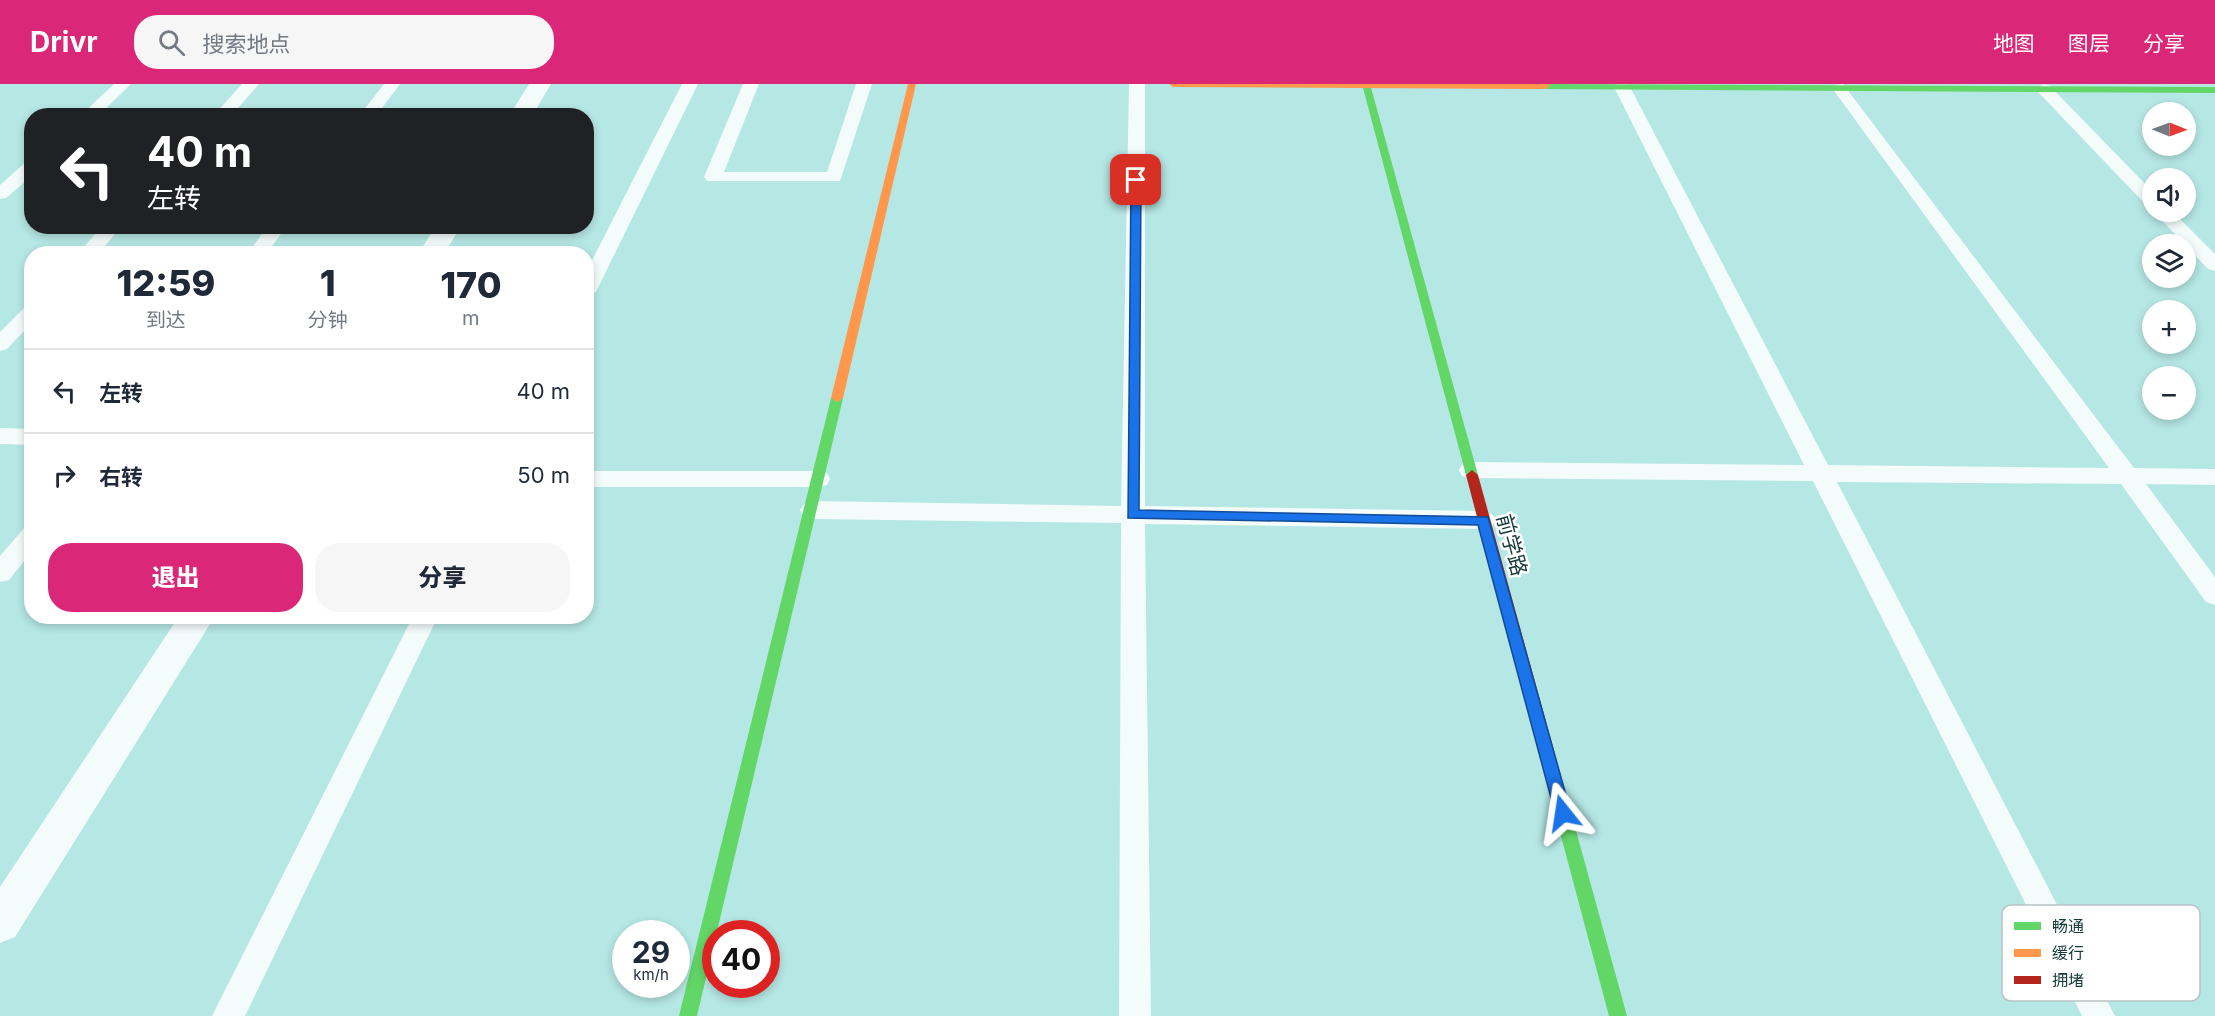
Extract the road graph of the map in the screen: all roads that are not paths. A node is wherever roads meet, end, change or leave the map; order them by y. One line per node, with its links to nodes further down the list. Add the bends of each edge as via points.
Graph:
1 (123, 84): 17 (lane)
2 (251, 84): 18 (lane)
3 (392, 84): 19 (lane)
4 (540, 84): 20 (street)
5 (690, 84): 30 (lane)
6 (751, 84): 7 (lane, via 713,177 834,177)
7 (864, 84)
8 (912, 84): 40 (street)
9 (1137, 84): 42 (lane)
10 (1173, 84): 11 (street)
11 (1366, 85): 13 (street); 35 (street, 前学路)
12 (1684, 86): 13 (street); 14 (street)
13 (1622, 87): 36 (lane)
14 (1840, 88): 15 (street); 37 (lane)
15 (2057, 88): 16 (street); 22 (lane)
16 (2204, 88)
17 (97, 108)
18 (228, 108)
19 (373, 108)
20 (525, 108)
21 (24, 173): 23 (lane)
22 (2142, 189)
23 (0, 194)
24 (2173, 222): 29 (lane)
25 (106, 234): 27 (lane)
26 (272, 234): 28 (lane)
27 (94, 246)
28 (262, 246)
29 (2215, 265)
30 (594, 276)
31 (24, 319): 32 (lane)
32 (0, 344)
33 (0, 436): 34 (lane)
34 (24, 437)
35 (1470, 470): 36 (lane); 43 (street, 前学路)
36 (1820, 473): 37 (lane); 49 (lane)
37 (2126, 476): 38 (lane); 46 (lane)
38 (2215, 477)
39 (594, 479): 40 (lane)
40 (819, 479): 41 (street)
41 (812, 510): 42 (lane); 53 (street)
42 (1132, 515): 43 (lane); 54 (lane)
43 (1484, 520): 55 (street, 前学路)
44 (24, 544): 45 (lane)
45 (0, 573)
46 (2215, 595)
47 (193, 624): 50 (street)
48 (422, 624): 52 (lane)
49 (2042, 905)
50 (0, 924)
51 (2091, 1001): 56 (lane)
52 (228, 1016)
53 (688, 1016)
54 (1134, 1016)
55 (1618, 1016)
56 (2099, 1016)

